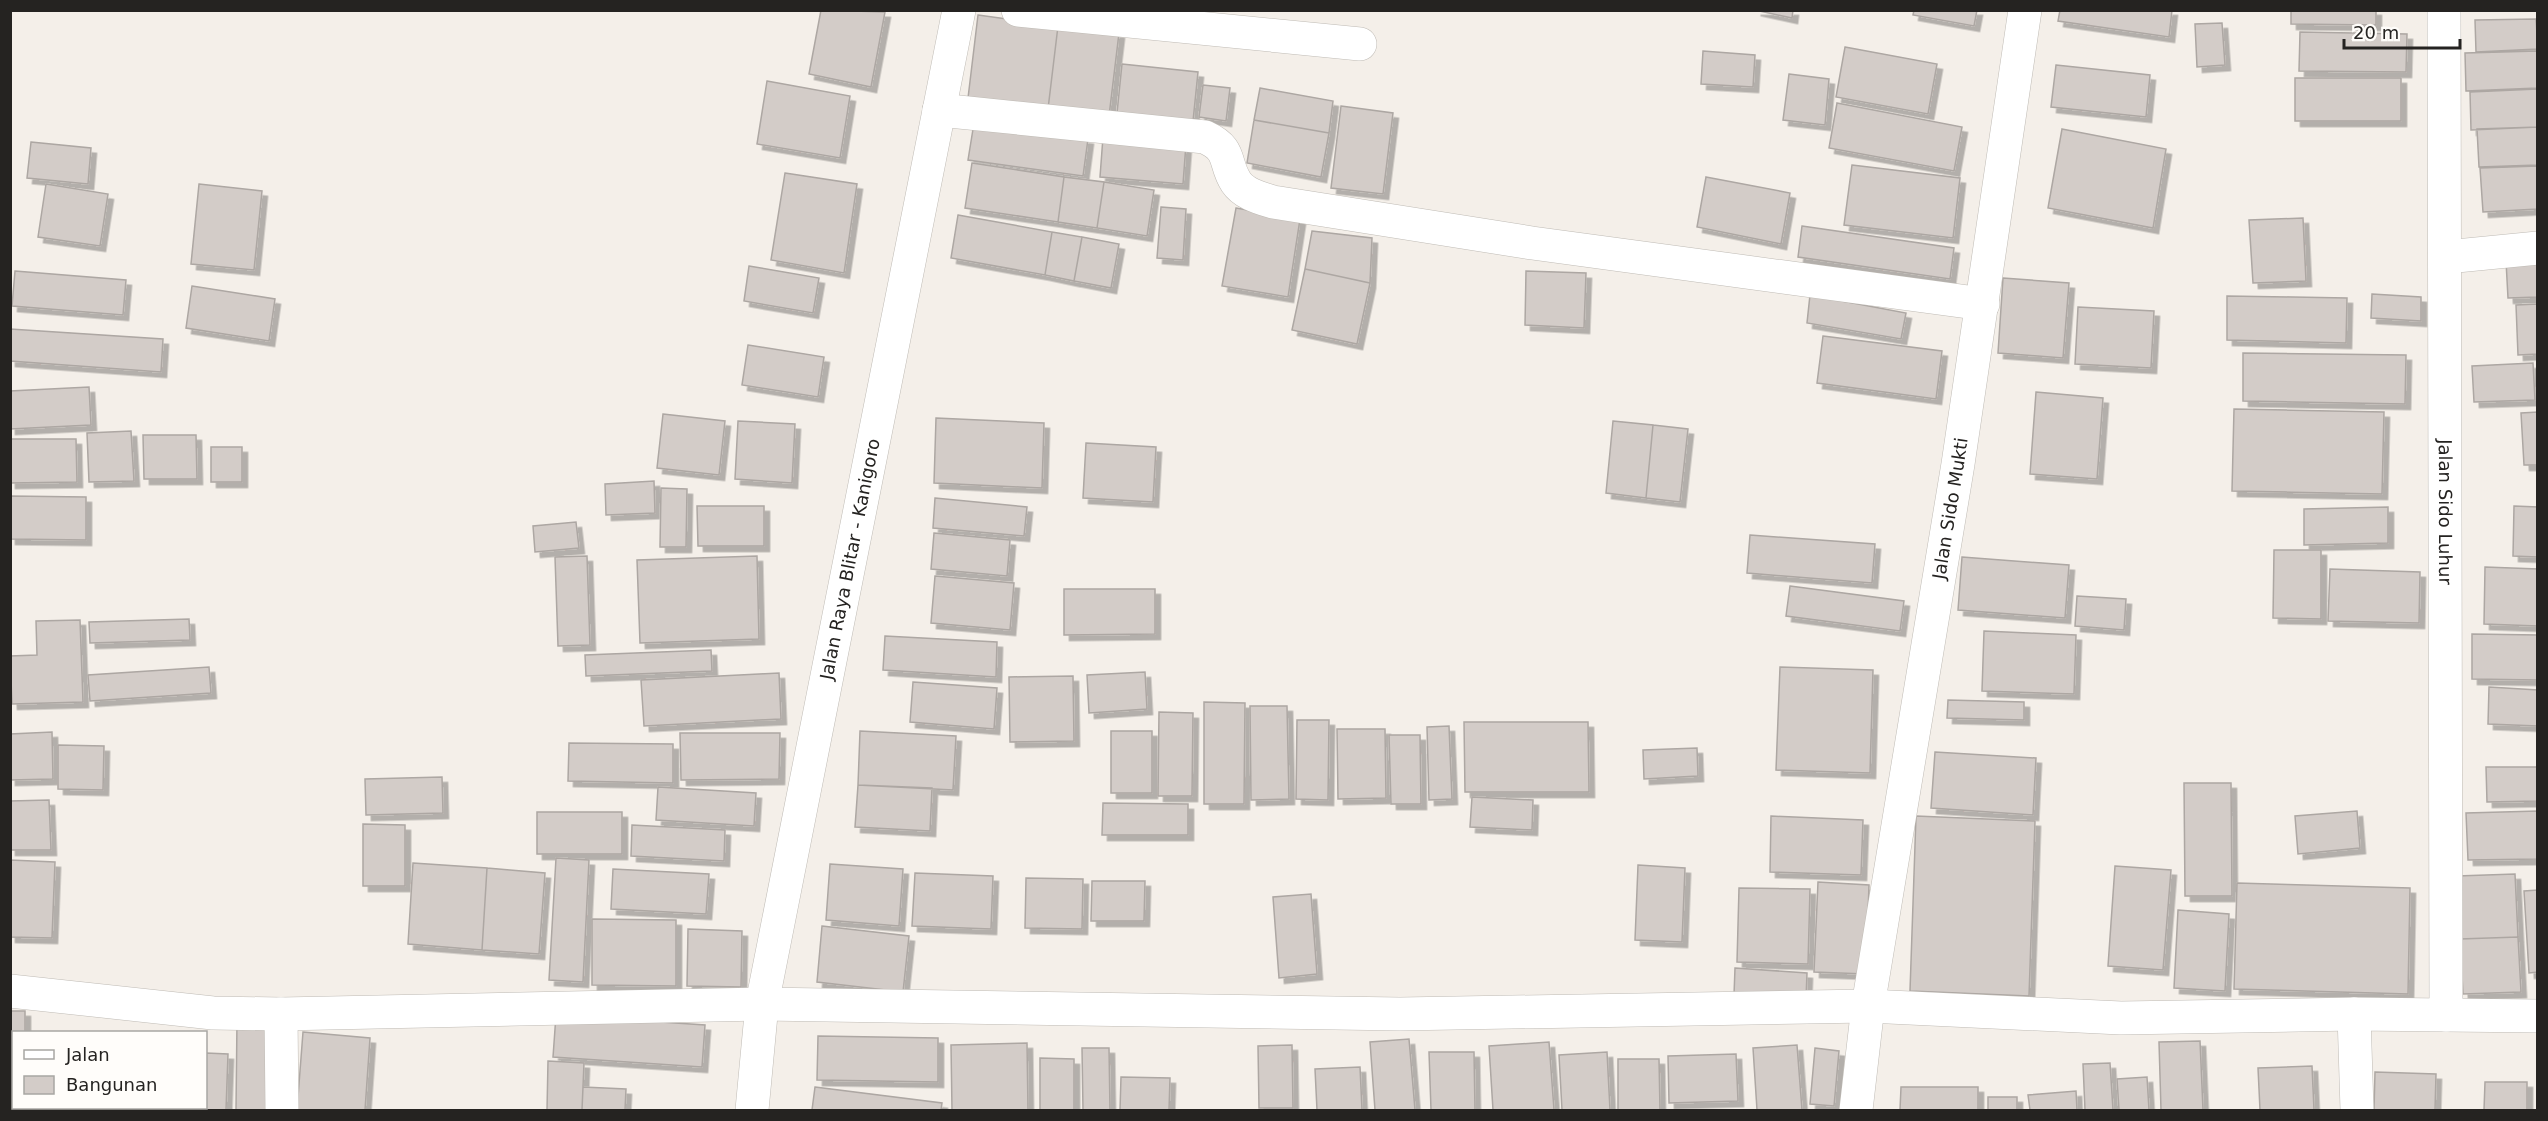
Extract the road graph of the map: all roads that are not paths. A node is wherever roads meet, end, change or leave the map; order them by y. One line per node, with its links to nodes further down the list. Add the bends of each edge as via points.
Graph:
1 (959, 10): 6 (street, Jalan Raya Blitar - Kanigoro)
2 (1018, 10): 5 (street)
3 (2025, 10): 9 (street, Jalan Sido Mukti)
4 (2444, 10): 8 (street, Jalan Sido Luhur)
5 (1360, 44)
6 (939, 110): 9 (street, via 1205,137 1219,144 1228,157 1236,182 1251,195 1273,202 1532,243); 11 (street, Jalan Raya Blitar - Kanigoro)
7 (2538, 248): 8 (street)
8 (2446, 257): 15 (street, Jalan Sido Luhur)
9 (1983, 304): 12 (street, Jalan Sido Mukti)
10 (10, 991): 13 (street, via 213,1013)
11 (762, 1005): 12 (street, via 1400,1014); 13 (street); 18 (street, Jalan Raya Blitar - Kanigoro)
12 (1868, 1006): 14 (street, via 2121,1018); 19 (street, Jalan Sido Mukti)
13 (281, 1014): 17 (street)
14 (2354, 1014): 15 (street); 20 (street)
15 (2446, 1015): 16 (street)
16 (2538, 1016)
17 (282, 1110)
18 (752, 1110)
19 (1856, 1110)
20 (2357, 1110)

